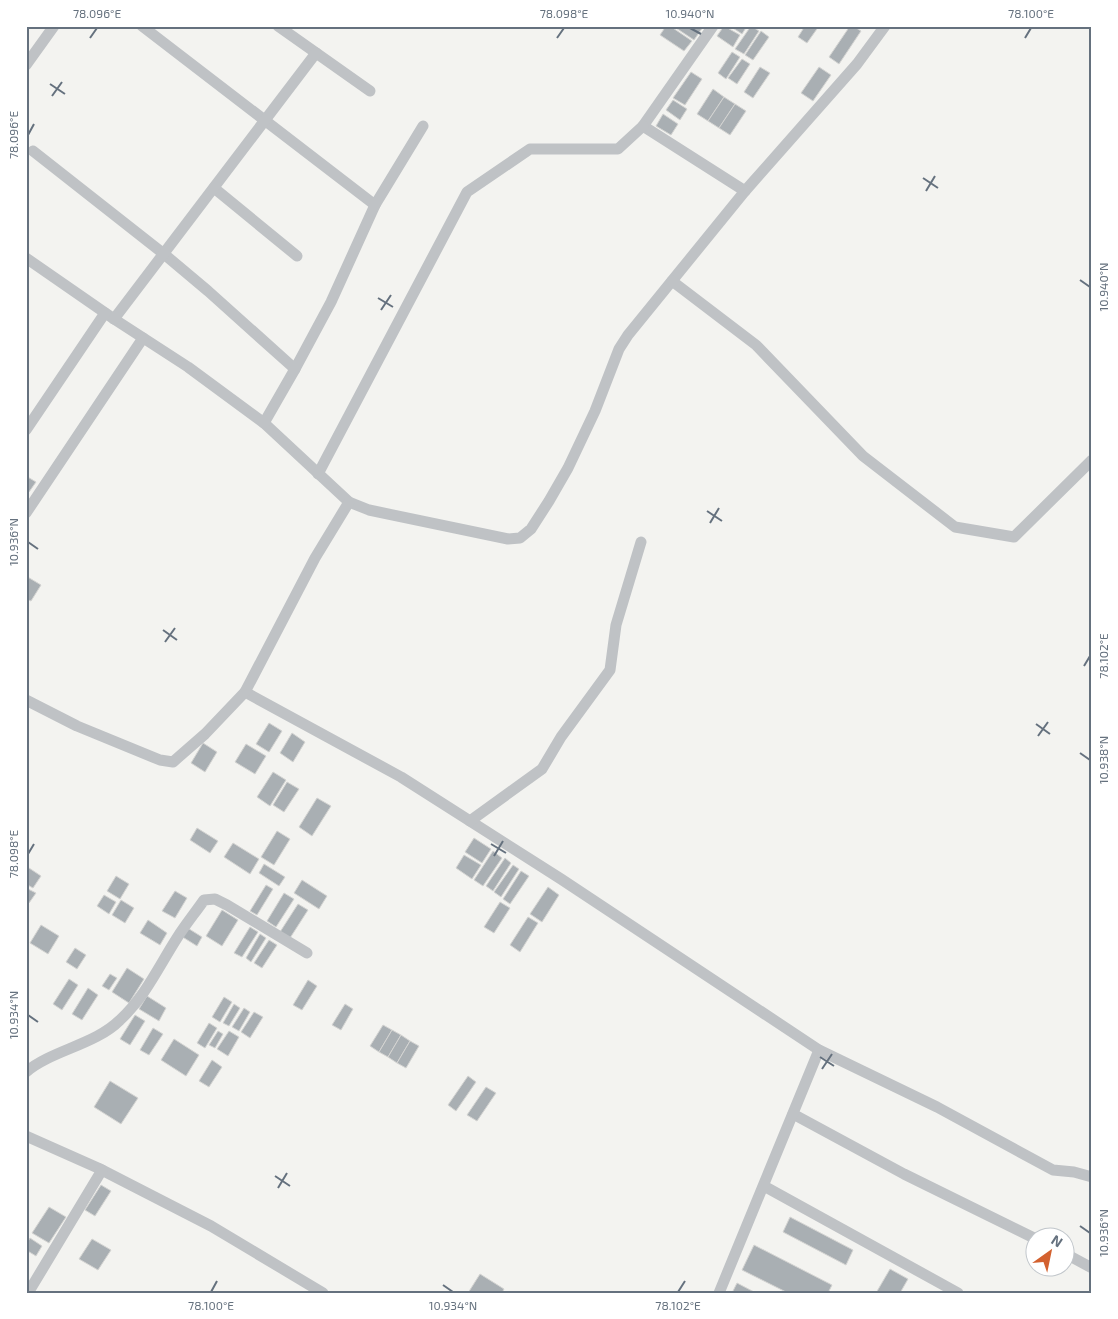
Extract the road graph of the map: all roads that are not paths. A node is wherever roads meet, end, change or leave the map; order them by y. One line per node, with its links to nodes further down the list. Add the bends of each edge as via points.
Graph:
1 (54, 26): 7 (street)
2 (142, 26): 9 (street)
3 (278, 26): 6 (street)
4 (713, 26): 11 (street)
5 (885, 26): 14 (street, via 857,64)
6 (316, 53): 8 (street); 9 (street)
7 (26, 65)
8 (370, 92)
9 (265, 121): 13 (street); 15 (street)
10 (422, 126): 15 (street)
11 (643, 126): 14 (street); 26 (street, via 618,149 530,149 467,192)
12 (33, 151): 16 (street)
13 (214, 188): 16 (street); 17 (street)
14 (745, 191): 19 (street)
15 (374, 204): 22 (street, via 331,302)
16 (164, 254): 20 (street); 22 (street)
17 (297, 256)
18 (26, 258): 20 (street)
19 (672, 281): 25 (street, via 756,345 863,456 955,527 1014,537); 27 (street, via 619,349 568,468 531,529 520,538 508,539 369,510)
20 (110, 316): 21 (street); 24 (street)
21 (142, 338): 23 (street, via 188,367); 28 (street)
22 (295, 369): 23 (street)
23 (264, 423): 26 (street)
24 (26, 430)
25 (1092, 460)
26 (318, 474): 27 (street)
27 (349, 502): 30 (street, via 315,558)
28 (26, 513)
29 (641, 542): 32 (street, via 616,625 610,670 542,769)
30 (245, 692): 31 (street, via 173,762 160,760 78,726); 32 (street, via 362,754)
31 (26, 700)
32 (470, 821): 34 (street)
33 (307, 953): 35 (street, via 215,899 204,900 177,936 145,992 119,1021 90,1040)
34 (819, 1050): 36 (street); 39 (street, via 937,1107 1052,1170)
35 (26, 1072)
36 (793, 1114): 40 (street); 41 (street)
37 (26, 1136): 38 (street)
38 (102, 1170): 44 (street); 45 (street, via 211,1226)
39 (1092, 1177)
40 (764, 1186): 46 (street); 47 (street)
41 (1026, 1234)
42 (1076, 1259): 43 (street)
43 (1092, 1268)
44 (28, 1293)
45 (322, 1293)
46 (719, 1293)
47 (958, 1293)

